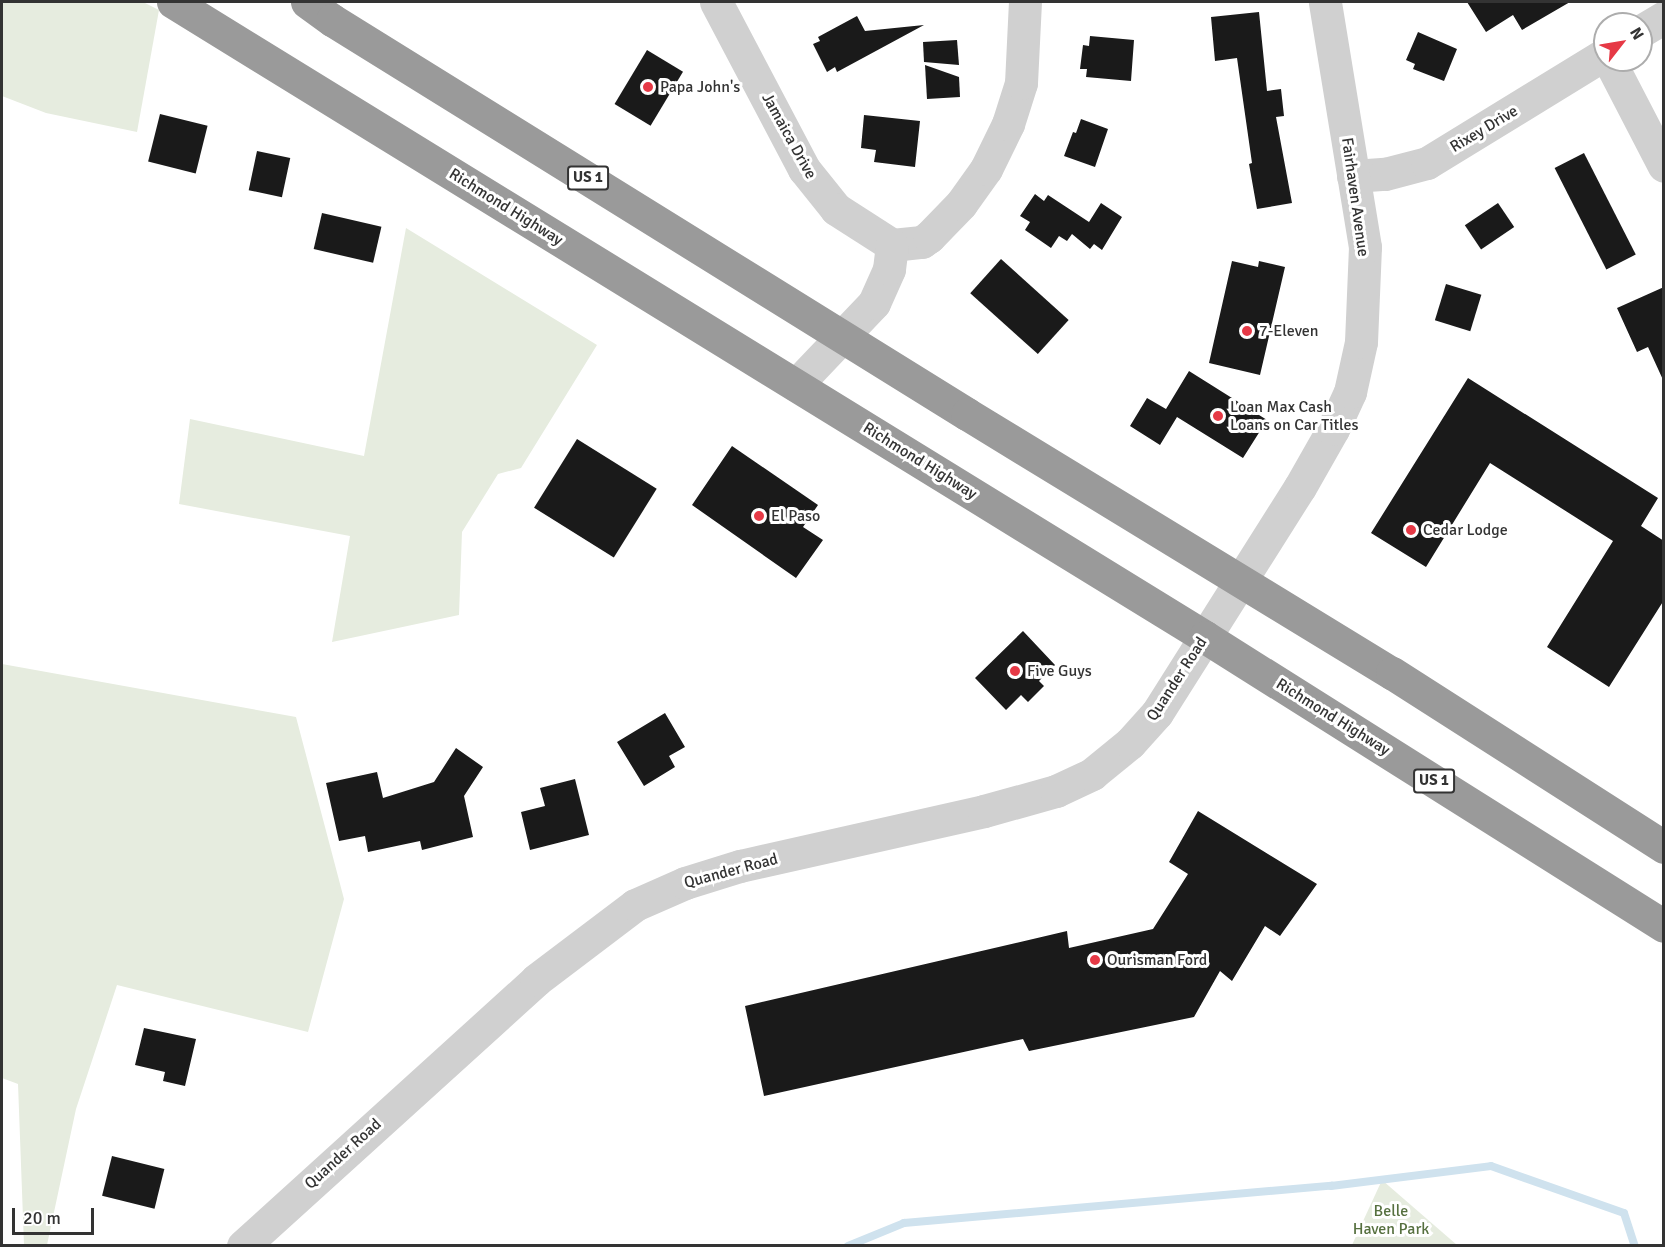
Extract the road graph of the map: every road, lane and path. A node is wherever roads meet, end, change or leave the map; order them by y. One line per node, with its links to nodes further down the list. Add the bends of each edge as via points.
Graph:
1 (173, 2): 12 (highway, Richmond Highway / US 1)
2 (307, 2): 11 (highway, US 1)
3 (717, 2): 10 (street, Jamaica Drive, via 804,169 836,209)
4 (1025, 2): 10 (street, via 1021,83 987,169 929,237 922,242)
5 (1325, 2): 9 (street, Fairhaven Avenue)
6 (1593, 61): 9 (street, Rixey Drive, via 1427,163 1385,174)
7 (1615, 72): 8 (street)
8 (1664, 166)
9 (1353, 176): 13 (street, Fairhaven Avenue, via 1365,247 1365,283 1361,342 1350,392 1305,477)
10 (892, 245): 11 (street, via 881,293)
11 (844, 335): 12 (street); 13 (highway, US 1)
12 (796, 385): 14 (highway, Richmond Highway / US 1)
13 (1240, 580): 14 (street, Quander Road); 15 (highway, US 1)
14 (1205, 637): 16 (highway, Richmond Highway / US 1); 17 (street, Quander Road, via 1150,721 1130,743 1077,782 984,811 740,866 685,883 635,906 536,980)
15 (1664, 847)
16 (1664, 927)
17 (243, 1245)

